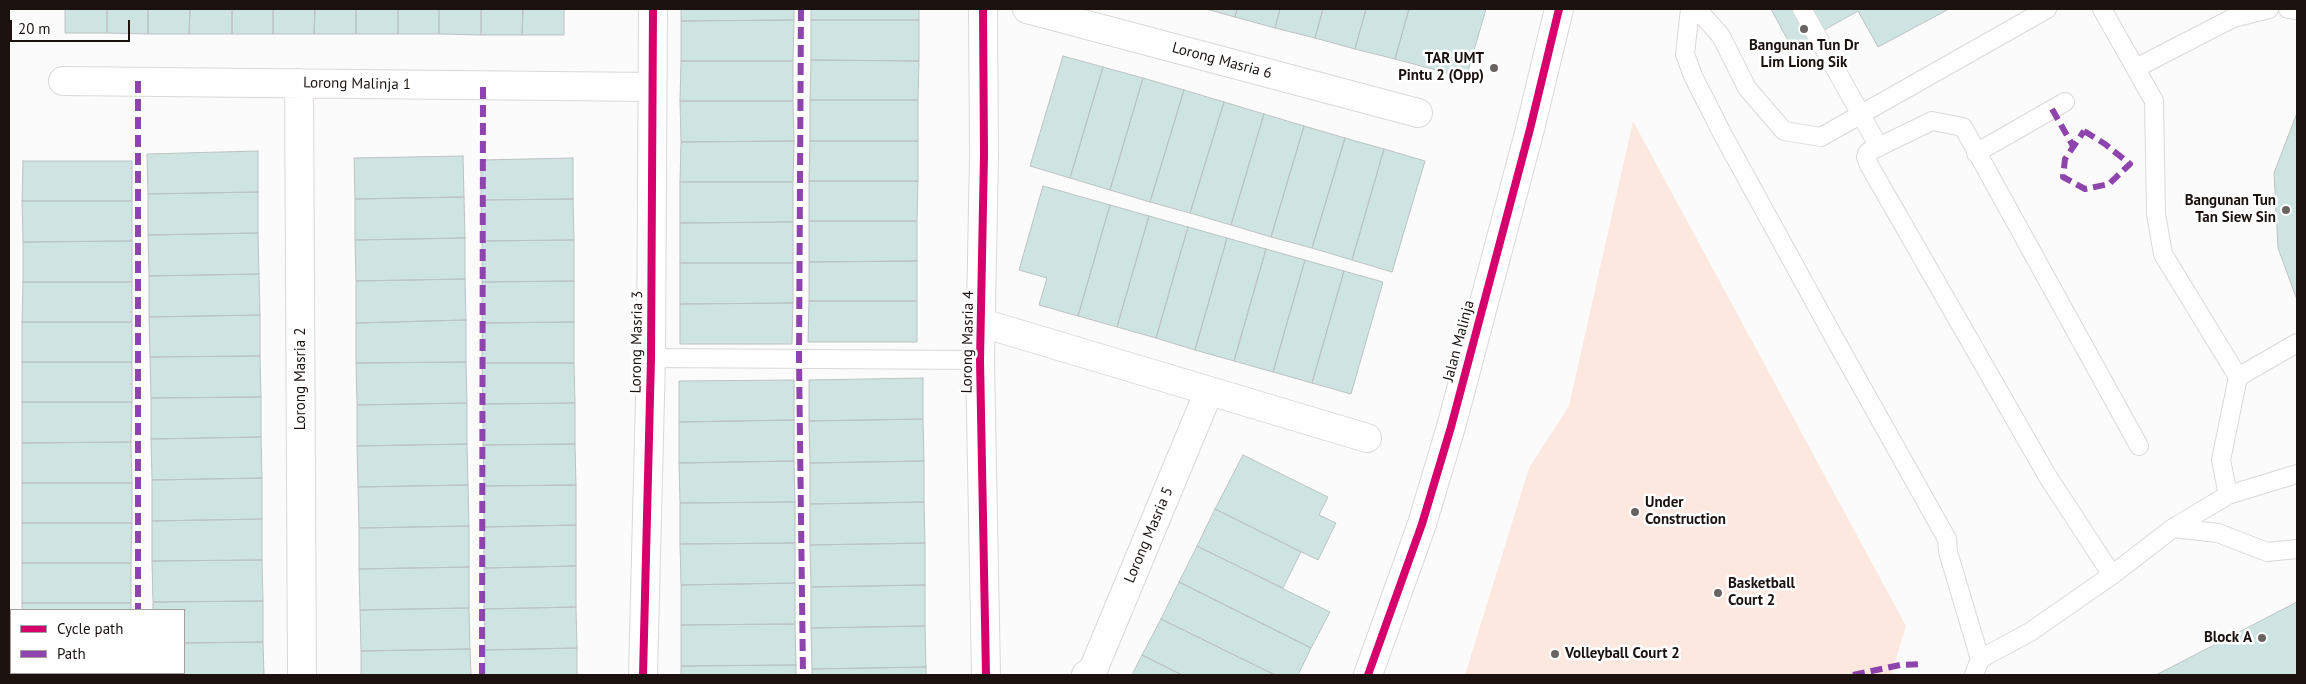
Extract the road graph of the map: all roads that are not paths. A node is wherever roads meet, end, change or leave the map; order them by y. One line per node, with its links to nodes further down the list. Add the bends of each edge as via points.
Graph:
1 (653, 9): 16 (street, Lorong Masria 3)
2 (983, 9): 22 (street, Lorong Masria 4)
3 (1027, 9): 18 (street, Lorong Masria 6)
4 (1558, 9): 40 (street, Jalan Malinja, via 1530,129 1451,427 1422,524)
5 (1690, 9): 35 (lane, via 1685,54 1693,76 1947,539)
6 (1697, 9): 19 (lane, via 1721,36 1747,88 1784,131 1821,137)
7 (1802, 9): 19 (lane)
8 (2047, 9): 19 (lane)
9 (2102, 9): 13 (lane)
10 (2268, 9): 13 (lane, via 2233,18)
11 (2288, 9): 12 (lane)
12 (2297, 10)
13 (2136, 68): 26 (lane, via 2154,101 2156,214 2162,254)
14 (63, 81): 15 (street, Lorong Malinja 1)
15 (299, 83): 16 (street, Lorong Malinja 1); 36 (street, Lorong Masria 2)
16 (652, 87): 24 (street, Lorong Masria 3)
17 (2065, 102): 21 (lane)
18 (1418, 113)
19 (1862, 114): 20 (lane)
20 (1879, 147): 21 (lane, via 1932,121 1963,128); 34 (lane, via 1868,152 1869,165 2048,477)
21 (1976, 152): 29 (lane)
22 (982, 323): 25 (street, Lorong Masria 4); 27 (street)
23 (2297, 342): 26 (lane)
24 (651, 358): 25 (lane); 37 (street, Lorong Masria 3)
25 (980, 360): 38 (street, Lorong Masria 4)
26 (2238, 377): 31 (lane, via 2221,460)
27 (1210, 391): 28 (street); 39 (street, Lorong Masria 5, via 1093,670)
28 (1366, 438)
29 (2139, 446)
30 (2297, 474): 31 (lane)
31 (2228, 495): 32 (lane)
32 (2173, 528): 33 (lane, via 2218,533 2267,552); 34 (lane)
33 (2297, 549)
34 (2112, 575): 35 (lane)
35 (1977, 667)
36 (302, 675)
37 (643, 675)
38 (986, 675)
39 (1086, 675)
40 (1368, 675)

